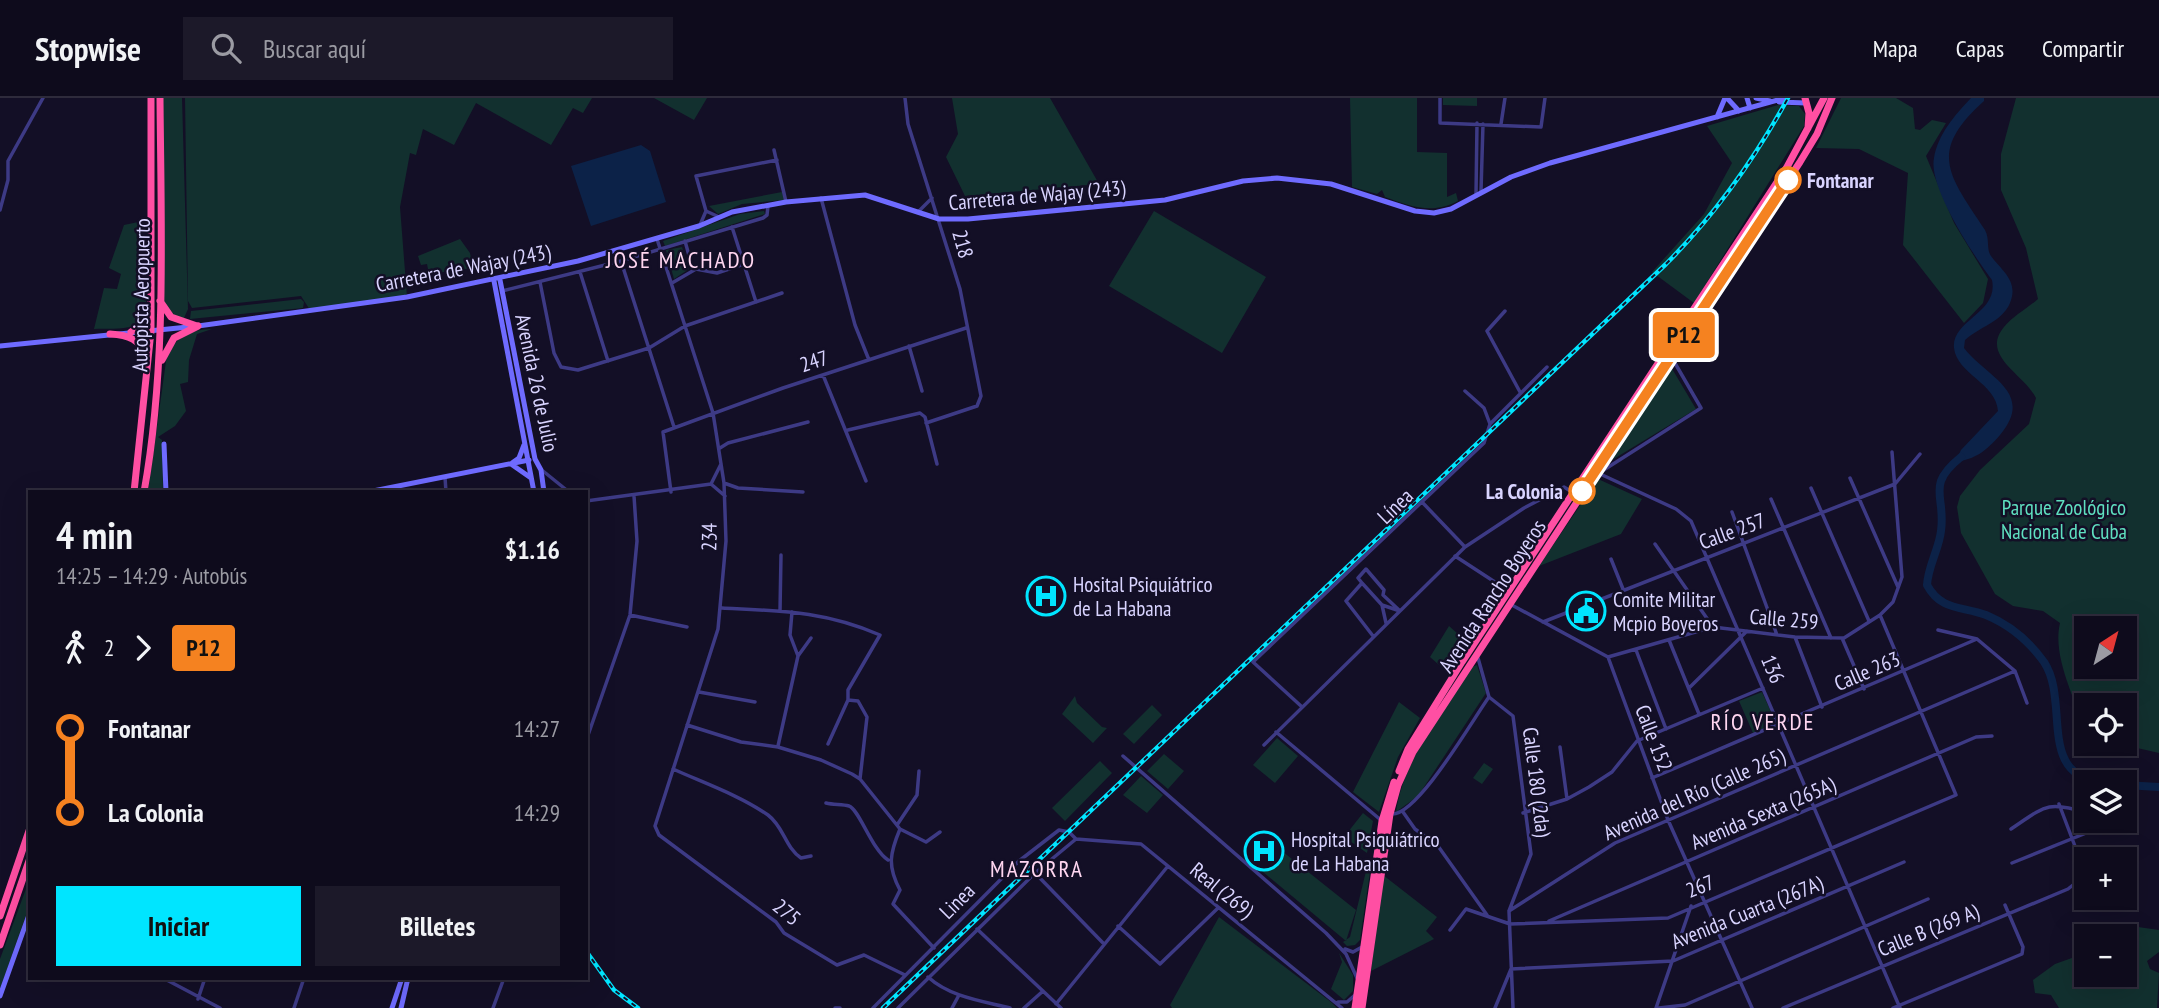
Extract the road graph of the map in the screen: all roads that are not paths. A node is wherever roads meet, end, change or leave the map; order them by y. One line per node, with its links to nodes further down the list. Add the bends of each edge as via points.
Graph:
1 (43, 98): 29 (street, via 8,161)
2 (151, 98): 50 (highway, Autopista Aeropuerto)
3 (160, 98): 48 (highway, Autopista Aeropuerto)
4 (905, 98): 26 (street, 218, via 908,124)
5 (1440, 98): 18 (street, via 1440,123)
6 (1505, 98): 20 (street)
7 (1545, 98): 20 (street, via 1541,127)
8 (1726, 98): 16 (main road); 17 (main road)
9 (1747, 98): 15 (main road)
10 (1756, 98): 14 (main road)
11 (1785, 98): 14 (main road, Carretera de Wajay (243))
12 (1827, 100): 13 (highway); 21 (highway, Avenida Rancho Boyeros); 61 (highway, Avenida Rancho Boyeros, via 1805,155)
13 (1805, 101): 14 (main road, Carretera de Wajay (243)); 21 (highway, via 1809,120)
14 (1775, 102): 15 (main road, Carretera de Wajay (243))
15 (1750, 108): 16 (main road, Carretera de Wajay (243))
16 (1740, 111): 17 (main road, Carretera de Wajay (243))
17 (1717, 117): 24 (main road, Carretera de Wajay (243), via 1550,163)
18 (1477, 124): 19 (street); 24 (street)
19 (1483, 124): 20 (street); 24 (street)
20 (1501, 124)
21 (1805, 138): 107 (highway, Avenida Rancho Boyeros)
22 (774, 150): 23 (street)
23 (777, 160): 27 (street); 30 (street, via 696,176)
24 (1478, 195): 33 (main road, Carretera de Wajay (243), via 1442,212 1425,213 1355,190 1278,178 1148,202)
25 (821, 198): 27 (main road, Carretera de Wajay (243)); 31 (main road, Carretera de Wajay (243), via 865,195); 63 (street)
26 (932, 198): 31 (street); 33 (street, 218)
27 (786, 202): 28 (main road, Carretera de Wajay (243))
28 (768, 205): 32 (main road, Carretera de Wajay (243)); 35 (street, via 763,218)
29 (0, 210)
30 (706, 211): 32 (street); 34 (street)
31 (919, 211): 33 (main road, Carretera de Wajay (243))
32 (719, 217): 34 (main road, Carretera de Wajay (243))
33 (940, 219): 54 (street, 218)
34 (699, 226): 36 (main road, Carretera de Wajay (243))
35 (732, 227): 37 (street); 40 (street)
36 (657, 239): 38 (street, 234); 43 (main road, Carretera de Wajay (243))
37 (685, 241): 38 (street); 41 (street)
38 (660, 249): 39 (street); 45 (street, 234)
39 (621, 261): 42 (street); 60 (street)
40 (744, 264): 41 (street, via 717,273); 49 (street)
41 (693, 270): 45 (street)
42 (580, 272): 44 (street); 64 (street)
43 (497, 280): 46 (main road, Avenida 26 de Julio); 52 (main road, Carretera de Wajay (243)); 62 (main road, Avenida 26 de Julio)
44 (541, 282): 46 (street); 64 (street, via 554,353 561,367 578,370)
45 (671, 283): 53 (street, 234)
46 (502, 291): 62 (main road, Avenida 26 de Julio)
47 (782, 293): 49 (street)
48 (159, 296): 52 (highway, via 171,317); 55 (highway, Autopista Aeropuerto)
49 (756, 302): 53 (street)
50 (151, 304): 55 (highway, Autopista Aeropuerto); 56 (highway, via 144,324)
51 (1505, 311): 71 (street, via 1487,331)
52 (198, 326): 55 (main road, Carretera de Wajay (243)); 67 (highway, via 174,338)
53 (685, 326): 60 (street); 72 (street, 234)
54 (966, 328): 59 (street, 247); 74 (street, 218, via 981,400 977,406)
55 (155, 330): 56 (main road, Carretera de Wajay (243)); 65 (highway, Autopista Aeropuerto); 67 (highway, Autopista Aeropuerto)
56 (131, 332): 57 (main road, Carretera de Wajay (243))
57 (110, 334): 58 (main road, Carretera de Wajay (243)); 65 (highway, via 137,341)
58 (0, 345)
59 (909, 346): 63 (street, 247); 69 (street)
60 (649, 348): 64 (street); 76 (street)
61 (1671, 356): 88 (highway, Avenida Rancho Boyeros); 88 (street, via 1701,408)
62 (512, 360): 78 (main road, Avenida 26 de Julio); 83 (main road, Avenida 26 de Julio)
63 (869, 360): 68 (street, 247)
64 (608, 361)
65 (149, 367): 97 (highway, Autopista Aeropuerto)
66 (1547, 367): 71 (street, Línea)
67 (158, 371): 98 (highway, Autopista Aeropuerto)
68 (823, 375): 72 (street, 247); 77 (street)
69 (922, 391)
70 (1465, 391): 75 (street, via 1484,408)
71 (1520, 393): 75 (street, Línea)
72 (713, 413): 76 (street, 247); 80 (street, 234)
73 (808, 422): 80 (street)
74 (926, 423): 77 (street, via 923,414 916,413); 86 (street)
75 (1490, 424): 113 (street, Línea, via 1484,443)
76 (674, 427): 105 (street, via 663,432)
77 (848, 430): 92 (street)
78 (524, 442): 83 (main road, Avenida 26 de Julio); 85 (main road, via 519,458)
79 (164, 444): 99 (main road)
80 (720, 448): 84 (street, 234)
81 (1892, 452): 95 (street)
82 (1920, 454): 95 (street, Calle 257)
83 (532, 460): 85 (main road); 87 (main road, Avenida 26 de Julio); 91 (main road, Avenida 26 de Julio)
84 (721, 463): 93 (street, 234); 94 (street)
85 (511, 464): 89 (main road); 91 (main road)
86 (937, 464)
87 (541, 470): 103 (main road, Avenida 26 de Julio); 104 (street)
88 (1597, 472): 122 (street, 136, via 1684,513); 129 (highway, Avenida Rancho Boyeros)
89 (444, 477): 100 (main road); 101 (street)
90 (1850, 478): 111 (street)
91 (533, 480): 102 (main road, Avenida 26 de Julio)
92 (866, 481)
93 (724, 483): 106 (street); 109 (street, 234)
94 (711, 484): 105 (street); 109 (street)
95 (1895, 484): 111 (street, Calle 257); 128 (street)
96 (1811, 488): 115 (street)
97 (134, 490)
98 (144, 490)
99 (166, 490)
100 (375, 490)
101 (446, 490)
102 (534, 490)
103 (544, 490)
104 (566, 490)
105 (671, 492): 108 (street)
106 (803, 492)
107 (1574, 493): 119 (street, via 1564,487); 199 (highway, Avenida Rancho Boyeros, via 1408,749)
108 (634, 496): 112 (street); 135 (street, via 637,541)
109 (725, 496): 131 (street, 234)
110 (1771, 499): 116 (street)
111 (1859, 499): 115 (street, Calle 257); 128 (street)
112 (588, 501)
113 (1422, 502): 119 (street); 168 (street, Línea, via 1253,662)
114 (1732, 512): 118 (street)
115 (1822, 513): 116 (street, Calle 257); 137 (street)
116 (1784, 528): 118 (street, Calle 257); 149 (street)
117 (1655, 544): 124 (street)
118 (1744, 544): 122 (street, Calle 257); 145 (street)
119 (1465, 547): 121 (street)
120 (781, 555): 133 (street)
121 (1455, 556): 126 (street); 132 (street)
122 (1707, 556): 124 (street, Calle 257); 142 (street, 136)
123 (1611, 559): 127 (street)
124 (1672, 569): 127 (street, Calle 257); 141 (street)
125 (1362, 583): 130 (street); 132 (street, via 1358,578 1366,569); 146 (street, via 1346,601)
126 (1501, 586)
127 (1623, 589): 138 (street, Calle 257)
128 (1899, 589): 136 (street, Calle 259)
129 (1510, 604): 138 (street); 155 (highway, Avenida Rancho Boyeros)
130 (1382, 605): 132 (street); 139 (street)
131 (722, 608): 133 (street); 163 (street, 234)
132 (1399, 610): 139 (street)
133 (780, 611): 134 (street)
134 (792, 612): 156 (street, via 790,635); 165 (street, via 844,620 880,635 848,690)
135 (629, 615): 140 (street); 176 (street)
136 (1880, 615): 137 (street, Calle 259); 158 (street)
137 (1869, 621): 150 (street, Calle 259)
138 (1543, 622): 157 (street)
139 (1386, 623): 146 (street)
140 (687, 627)
141 (1713, 627): 142 (street, Calle 259); 153 (street, Calle 259)
142 (1739, 630): 144 (street, Calle 259); 151 (street, 136)
143 (1938, 630): 152 (street)
144 (1747, 631): 145 (street, Calle 259); 151 (street)
145 (1777, 635): 148 (street, Calle 259)
146 (1373, 636): 168 (street)
147 (811, 638): 156 (street)
148 (1795, 638): 149 (street, Calle 259); 169 (street)
149 (1831, 638): 150 (street, Calle 259)
150 (1842, 638): 162 (street)
151 (1742, 639): 160 (street, 136); 161 (street)
152 (1977, 639): 158 (street, Calle 263); 159 (street)
153 (1669, 640): 154 (street, Calle 259); 161 (street)
154 (1636, 650): 157 (street, Calle 259); 174 (street)
155 (1476, 653): 164 (street, Calle 180 (2da)); 197 (highway, Avenida Rancho Boyeros, via 1413,752)
156 (798, 656): 181 (street)
157 (1608, 657): 178 (street, Calle 152)
158 (1905, 671): 162 (street, Calle 263); 170 (street)
159 (2015, 671): 167 (street); 170 (street, Avenida del Río (Calle 265))
160 (1763, 687): 171 (street); 172 (street, 136)
161 (1689, 688): 171 (street)
162 (1864, 690): 169 (street, Calle 263)
163 (699, 692): 166 (street); 173 (street, 234)
164 (1489, 697): 195 (street, via 1419,797); 196 (street, Calle 180 (2da), via 1513,716)
165 (848, 700): 179 (street); 189 (street, via 858,701 867,717)
166 (755, 702)
167 (2027, 703)
168 (1301, 706): 175 (street)
169 (1822, 707): 172 (street, Calle 263)
170 (1923, 712): 183 (street); 185 (street, Avenida del Río (Calle 265))
171 (1699, 714): 174 (street)
172 (1779, 724): 185 (street, 136); 188 (street, Calle 263)
173 (687, 725): 181 (street, via 741,742); 186 (street, 234)
174 (1666, 729): 178 (street)
175 (1276, 732): 180 (street); 199 (street)
176 (588, 735)
177 (1992, 736): 183 (street, Avenida Sexta (265A), via 1976,737)
178 (1637, 741): 188 (street, Calle 152); 190 (street, via 1612,772)
179 (828, 744)
180 (1265, 745)
181 (778, 747): 189 (street, via 821,760)
182 (1560, 747): 190 (street)
183 (1940, 753): 193 (street, Avenida Sexta (265A)); 208 (street, 267, via 1956,794)
184 (1123, 756): 237 (street)
185 (1797, 765): 193 (street, 136); 198 (street, Avenida del Río (Calle 265))
186 (673, 769): 205 (street, 234, via 655,826); 209 (street, via 769,816 792,852 801,858)
187 (919, 771): 200 (street, via 917,795)
188 (1652, 778): 198 (street, Calle 152)
189 (860, 779): 200 (street)
190 (1567, 799): 196 (street)
191 (826, 803): 210 (street, via 849,806 859,814 863,829)
192 (2059, 804): 194 (street); 201 (street, via 2041,809); 206 (street)
193 (1815, 807): 208 (street, 136); 211 (street, Avenida Sexta (265A))
194 (2074, 809)
195 (1403, 812): 197 (street); 226 (street, via 1415,829 1444,853)
196 (1523, 813): 223 (street, Calle 180 (2da), via 1531,854)
197 (1390, 814): 275 (highway, Avenida Rancho Boyeros)
198 (1668, 820): 211 (street, Calle 152); 223 (street, Avenida del Río (Calle 265), via 1615,843)
199 (1382, 821): 238 (highway, Avenida Rancho Boyeros)
200 (899, 827): 202 (street, via 926,842); 210 (street)
201 (2011, 829)
202 (940, 832)
203 (2085, 833): 206 (street)
204 (28, 834): 225 (highway)
205 (659, 835): 243 (street, 275, via 776,922 784,933 837,965 864,955)
206 (2072, 838): 213 (street); 224 (street, Calle B (269 A), via 2083,877 2067,889)
207 (1076, 839): 215 (street, Real (269), via 1142,844); 216 (street, Linea); 239 (street, Linea, via 1059,830 1019,861)
208 (1831, 848): 217 (street, 136); 219 (street, 267)
209 (811, 856)
210 (889, 861): 239 (street, via 900,890 894,904)
211 (1687, 862): 219 (street, Calle 152); 228 (street, Avenida Sexta (265A))
212 (1905, 862): 217 (street, Avenida Cuarta (267A))
213 (2012, 863)
214 (28, 864): 236 (highway)
215 (1168, 866): 222 (street, Real (269)); 230 (street)
216 (1035, 873): 232 (street, Linea); 235 (street)
217 (1848, 888): 231 (street, 136); 234 (street, Avenida Cuarta (267A))
218 (1928, 899): 231 (street)
219 (1706, 901): 221 (street, 267); 234 (street, Calle 152)
220 (2005, 905): 224 (street)
221 (1692, 906): 228 (street, 267, via 1668,918); 240 (street)
222 (1219, 907): 230 (street, via 1160,964); 258 (street, Real (269))
223 (1509, 911): 229 (street, Calle 180 (2da))
224 (2009, 914): 241 (street, Calle B (269 A)); 261 (street, via 2022,954)
225 (0, 916)
226 (1488, 916): 229 (street, 267); 233 (street, 267, via 1466,909)
227 (28, 918): 256 (main road)
228 (1547, 922): 229 (street, 267)
229 (1510, 924): 242 (street, Calle 180 (2da))
230 (1118, 926): 235 (street)
231 (1865, 926): 241 (street, 136); 252 (street)
232 (977, 929): 244 (street, Linea); 254 (street)
233 (1450, 930)
234 (1724, 940): 240 (street, Avenida Cuarta (267A)); 252 (street, Calle 152)
235 (1104, 944): 259 (street)
236 (0, 945)
237 (1340, 947): 238 (street, via 1353,952); 251 (street)
238 (1362, 947): 251 (highway, Avenida Rancho Boyeros)
239 (934, 948): 243 (street, Linea)
240 (1673, 961): 242 (street, Avenida Cuarta (267A)); 278 (street)
241 (1882, 966): 261 (street, 136); 280 (street, Calle B (269 A))
242 (1511, 969): 276 (street); 277 (street, Calle 180 (2da))
243 (905, 975): 267 (street, Linea)
244 (927, 977): 255 (street); 268 (street, Linea)
245 (166, 980): 257 (street)
246 (204, 980): 257 (street)
247 (303, 980): 263 (street)
248 (401, 980): 264 (main road)
249 (408, 980): 265 (main road)
250 (503, 980): 266 (street)
251 (1358, 980): 253 (highway, Avenida Rancho Boyeros)
252 (1741, 981): 260 (street); 279 (street, Calle 152)
253 (1357, 990): 258 (street, via 1348,1002); 274 (highway, Avenida Rancho Boyeros)
254 (1043, 991): 259 (street); 271 (street)
255 (959, 995): 269 (street); 270 (street)
256 (0, 996)
257 (198, 999): 262 (street)
258 (1335, 1000): 273 (street, Real (269))
259 (1056, 1004): 272 (street)
260 (1685, 1006): 278 (street)
261 (1899, 1007): 281 (street)
262 (220, 1008)
263 (294, 1008)
264 (392, 1008)
265 (401, 1008)
266 (493, 1008)
267 (873, 1008)
268 (898, 1008)
269 (952, 1008)
270 (1010, 1008)
271 (1024, 1008)
272 (1061, 1008)
273 (1342, 1008)
274 (1354, 1008)
275 (1362, 1008)
276 (1495, 1008)
277 (1513, 1008)
278 (1658, 1008)
279 (1752, 1008)
280 (1783, 1008)
281 (1893, 1008)

